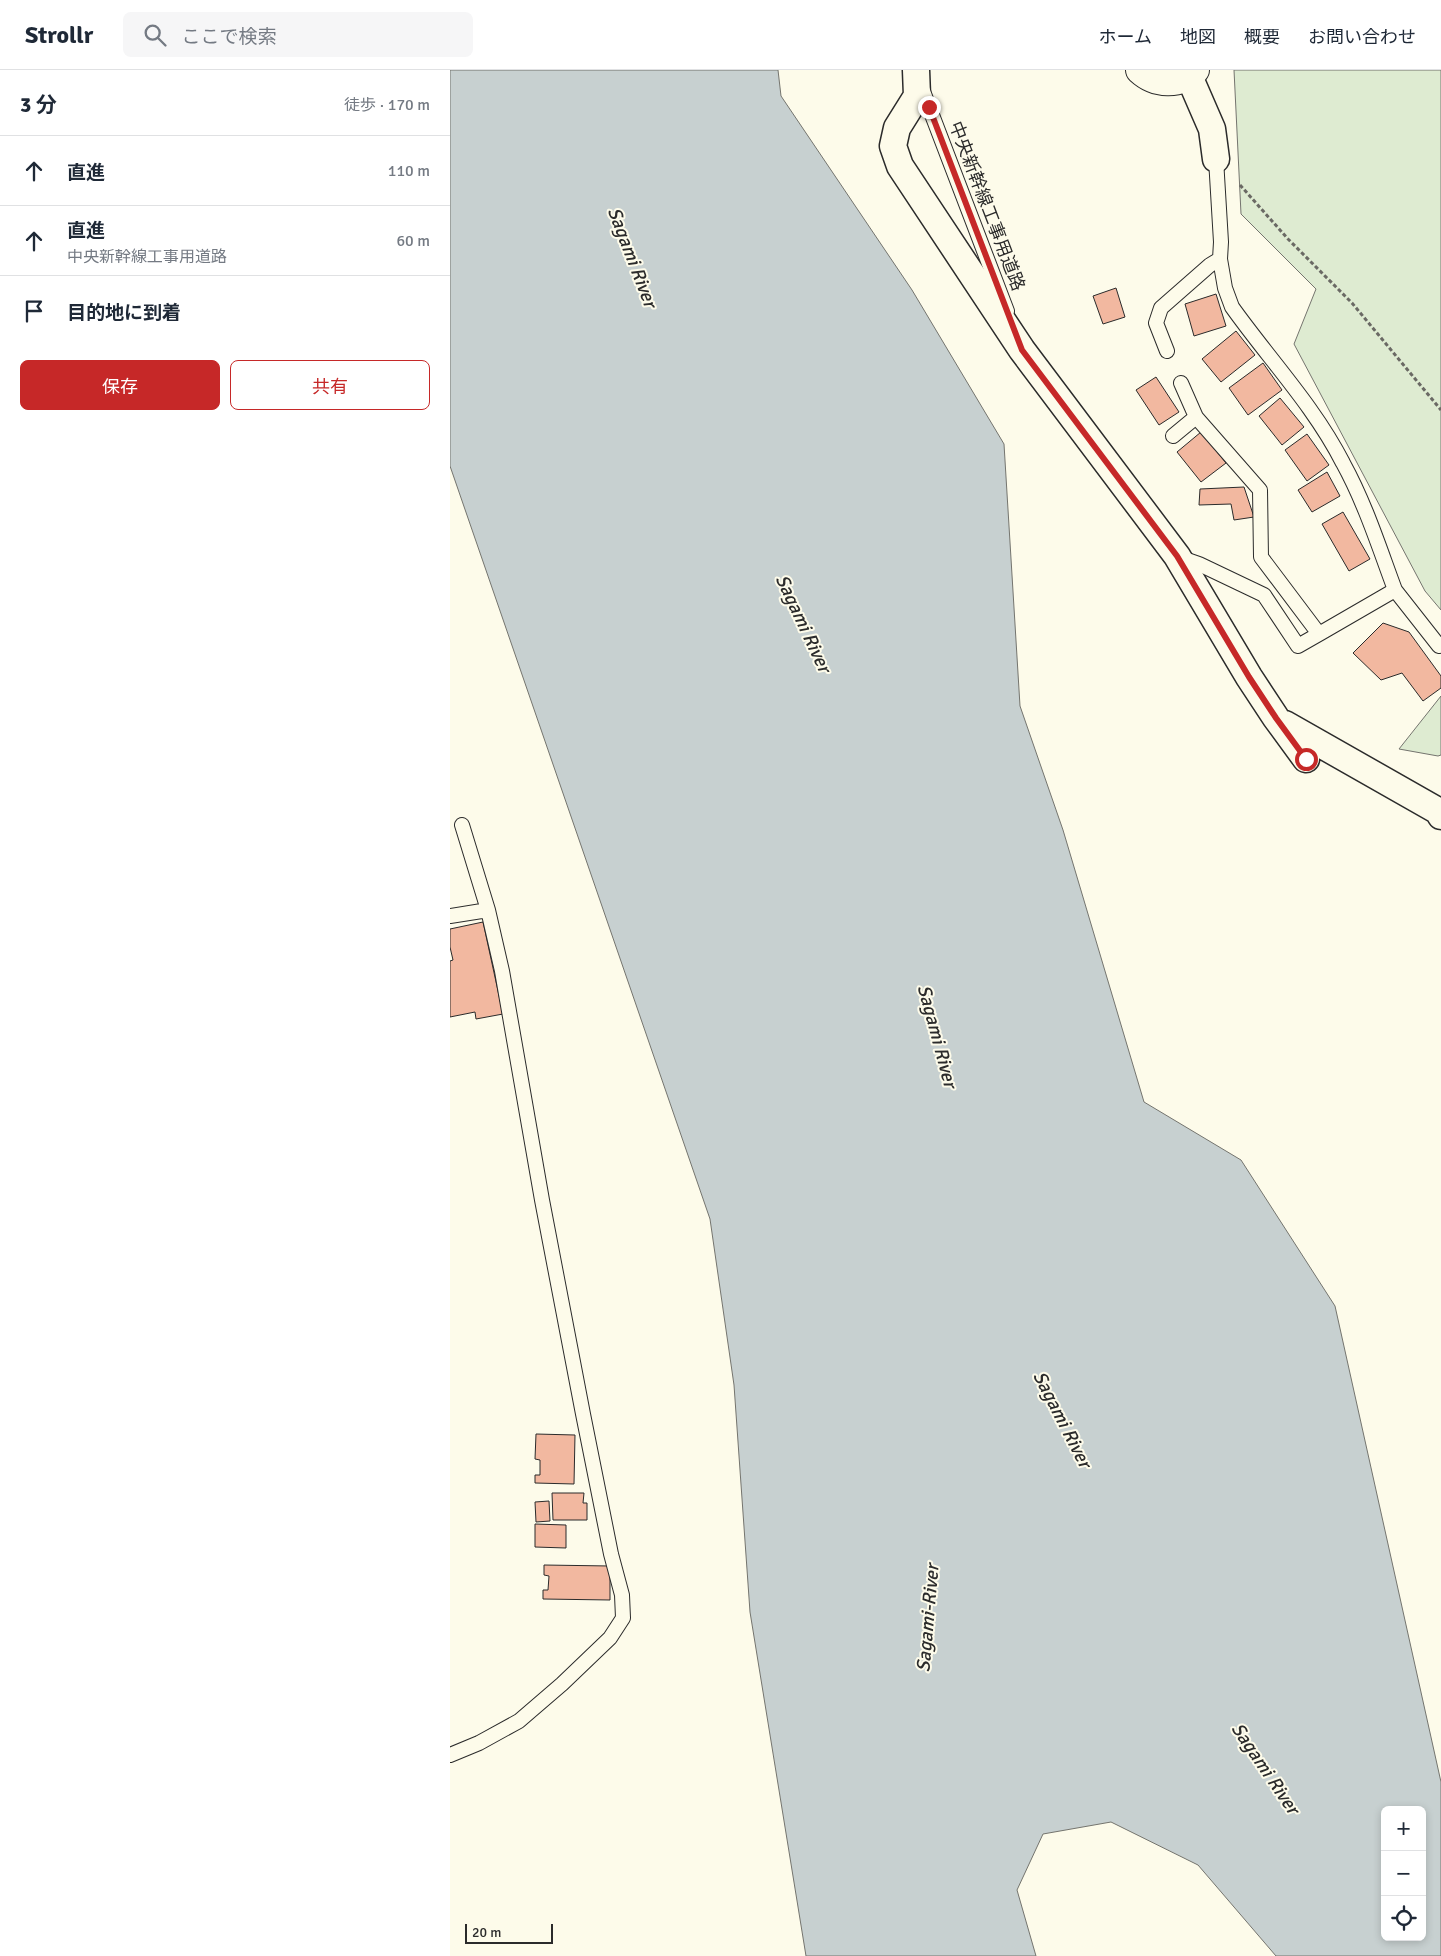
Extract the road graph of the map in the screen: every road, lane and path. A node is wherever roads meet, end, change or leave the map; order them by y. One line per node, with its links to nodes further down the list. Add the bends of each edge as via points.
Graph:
1 (1140, 70): 3 (main road, via 1148,77 1170,82)
2 (917, 73): 6 (lane, 中央新幹線工事用道路); 6 (street, via 917,96 897,128 893,146 900,166)
3 (1192, 73): 4 (street, via 1212,129)
4 (1216, 159): 5 (lane); 9 (path, via 1288,239 1352,303)
5 (1220, 259): 7 (lane, via 1210,264 1161,308 1156,323); 13 (lane, via 1232,307 1316,419 1343,461)
6 (1022, 350): 12 (street)
7 (1167, 351)
8 (1181, 383): 10 (lane)
9 (1441, 410)
10 (1196, 418): 11 (lane); 14 (lane, via 1260,490 1261,557)
11 (1173, 436)
12 (1177, 556): 14 (lane, via 1264,595 1298,646); 16 (street)
13 (1395, 590): 14 (lane); 15 (lane)
14 (1319, 634)
15 (1439, 646)
16 (1276, 718): 17 (street); 18 (street, via 1438,811)
17 (1306, 759)
18 (1441, 816)
19 (462, 825): 20 (lane)
20 (488, 910): 21 (lane); 22 (lane, via 583,1414 622,1594 623,1618 610,1638 519,1721)
21 (450, 916)
22 (450, 1755)

